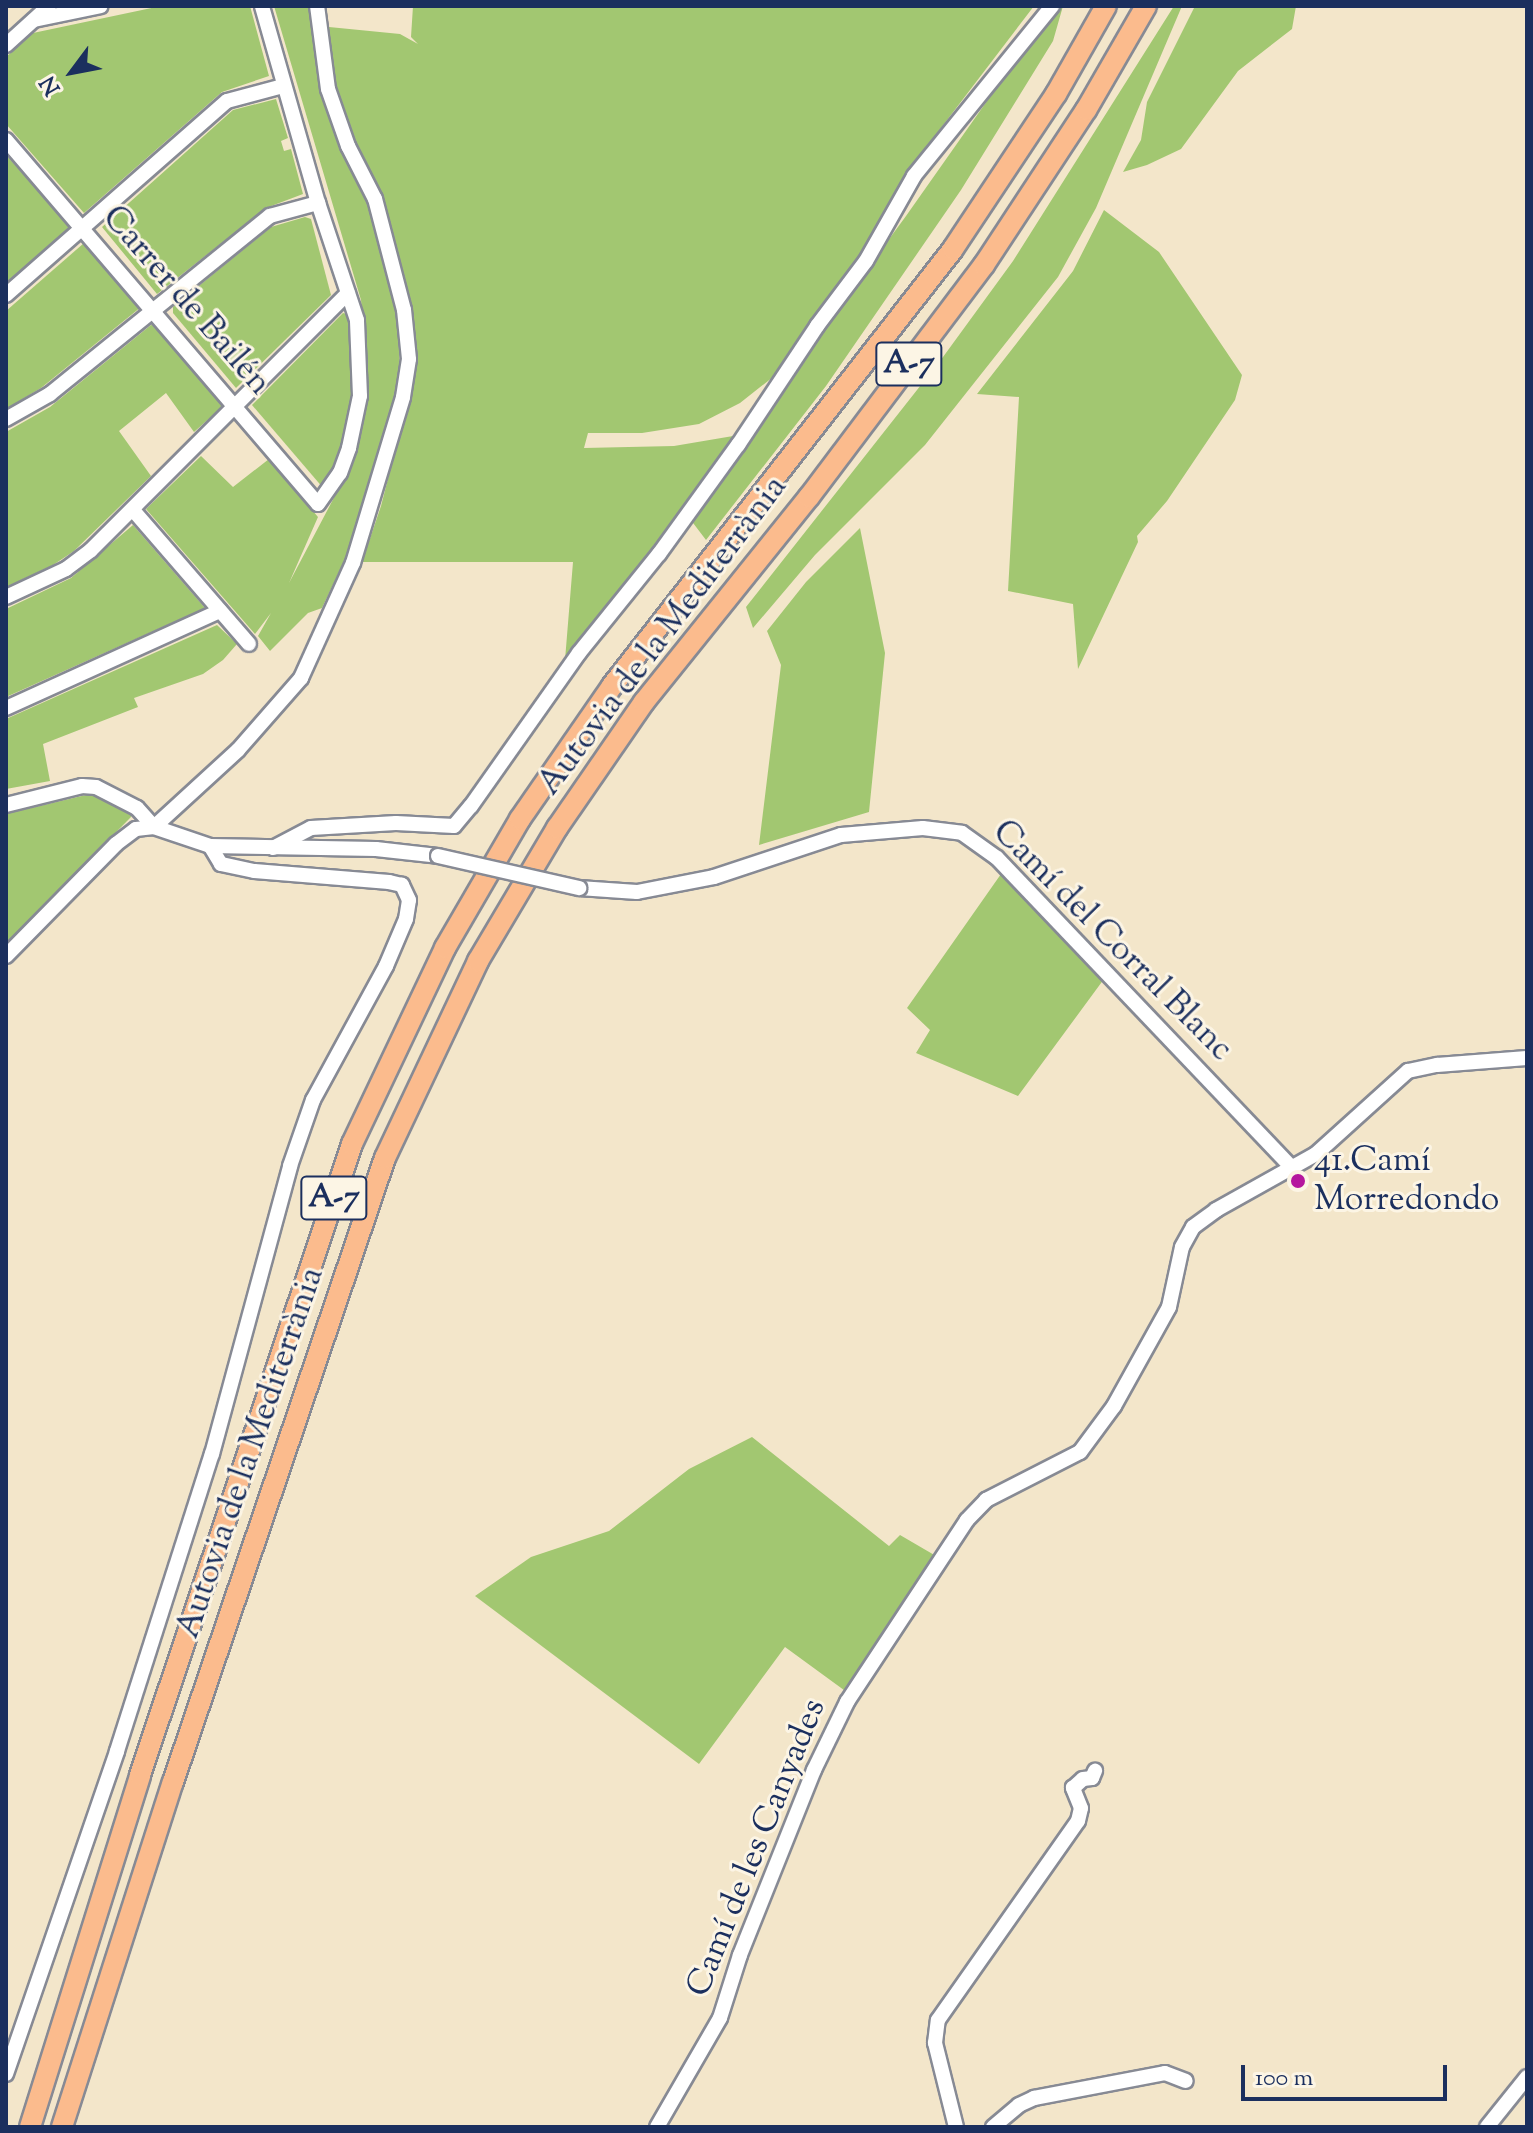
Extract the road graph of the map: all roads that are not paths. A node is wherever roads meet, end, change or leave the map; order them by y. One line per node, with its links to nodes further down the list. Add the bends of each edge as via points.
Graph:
1 (49, 6): 8 (street)
2 (101, 6): 8 (street)
3 (262, 6): 10 (street)
4 (317, 6): 25 (street, via 328,89 348,146 375,199 404,310 409,359 403,397 353,563 301,678 238,750)
5 (1052, 6): 27 (street, via 914,176 866,261 738,445 454,826 311,828)
6 (1106, 6): 35 (highway, Autovia de la Mediterrània / A-7, via 1056,94 953,249 612,686 520,819 445,948 352,1144 140,1775)
7 (1146, 6): 36 (highway, Autovia de la Mediterrània / A-7, via 1086,110 984,265 809,497 644,702 557,828 478,961 385,1158)
8 (34, 20): 9 (street)
9 (6, 45)
10 (283, 86): 12 (street); 13 (street, via 227,101)
11 (6, 140): 13 (street, Carrer de Bailén)
12 (318, 203): 14 (street); 16 (street, via 270,216)
13 (85, 229): 15 (street); 16 (street, Carrer de Bailén)
14 (348, 293): 17 (street); 17 (street, Carrer de Bailén, via 357,320 360,396 345,460 318,504)
15 (6, 295)
16 (155, 309): 17 (street, Carrer de Bailén); 18 (street, via 50,394)
17 (236, 406): 19 (street)
18 (6, 419)
19 (133, 510): 20 (street, via 66,569); 21 (street)
20 (6, 597)
21 (220, 611): 22 (street); 23 (street)
22 (249, 644)
23 (6, 708)
24 (6, 805): 25 (street, via 96,787 137,808)
25 (154, 827): 26 (street); 28 (street, via 136,829 116,844)
26 (210, 846): 27 (street, Camí del Corral Blanc); 32 (street, via 221,864 254,871 402,885 409,900 406,919 313,1100 290,1166 212,1454)
27 (273, 848): 30 (street, Camí del Corral Blanc, bridge, via 438,856 579,888 637,892 714,877 841,835 923,828 962,833 997,858)
28 (6, 956)
29 (1527, 1058): 30 (street, Camí de les Canyades, via 1408,1071 1316,1154)
30 (1291, 1167): 37 (street, Camí de les Canyades, via 1193,1227 1182,1247 1169,1307 1114,1406 1080,1452 986,1500 890,1633 847,1702 814,1770 720,2018)
31 (1095, 1771): 38 (street, via 1073,1788 1081,1808 1078,1821 938,2020 935,2043)
32 (6, 2074)
33 (1527, 2077): 40 (street)
34 (1186, 2081): 39 (street, via 1165,2073 1034,2098)
35 (30, 2127)
36 (62, 2127)
37 (657, 2127)
38 (956, 2127)
39 (993, 2127)
40 (1487, 2127)

